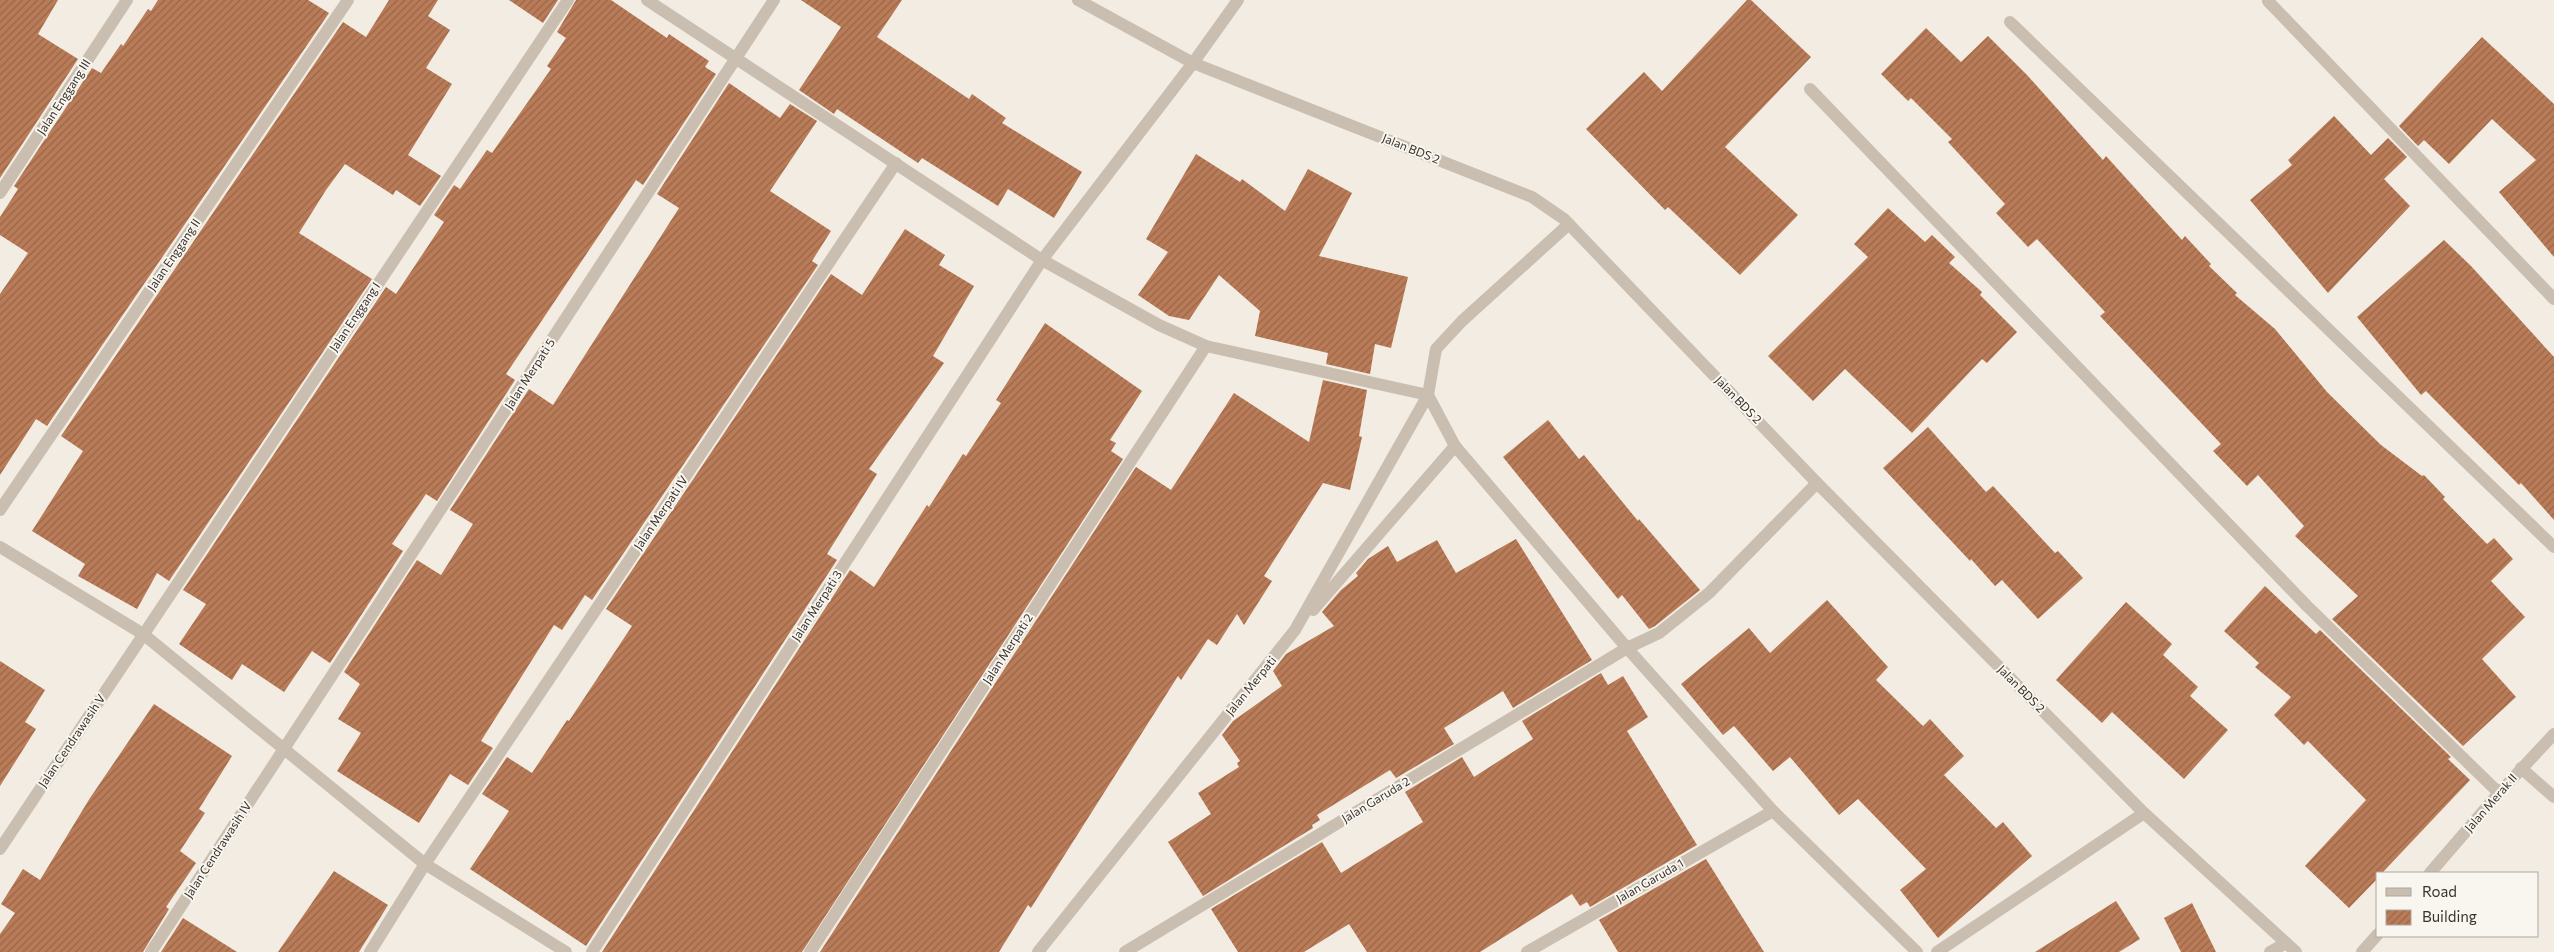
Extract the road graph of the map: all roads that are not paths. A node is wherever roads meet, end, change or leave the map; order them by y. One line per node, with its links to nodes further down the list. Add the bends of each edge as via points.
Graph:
1 (127, 0): 14 (street, Jalan Enggang III)
2 (348, 0): 22 (street, Jalan Enggang II)
3 (568, 0): 26 (street, Jalan Enggang I)
4 (647, 0): 10 (street)
5 (774, 0): 10 (street, Jalan Merpati 5)
6 (1078, 0): 11 (street, Jalan BDS 2)
7 (1238, 0): 11 (street, Jalan Merpati 3)
8 (2268, 1): 17 (street)
9 (2010, 22): 24 (street)
10 (737, 57): 13 (street); 29 (street, Jalan Merpati 5)
11 (1193, 63): 15 (street, Jalan BDS 2, via 1532,197); 16 (street, Jalan Merpati 3)
12 (1810, 89): 31 (street, via 2307,606)
13 (896, 163): 16 (street); 36 (street, Jalan Merpati IV)
14 (0, 193)
15 (1569, 224): 19 (street, Jalan Merpati, via 1462,321 1436,349); 21 (street, Jalan BDS 2)
16 (1042, 260): 18 (street, via 1159,325); 43 (street, Jalan Merpati 3)
17 (2554, 299)
18 (1206, 346): 19 (street); 44 (street, Jalan Merpati 2)
19 (1428, 395): 20 (street); 25 (street, Jalan Merpati)
20 (1455, 446): 25 (street); 27 (street)
21 (1817, 482): 27 (street, Jalan Garuda 2, via 1709,593 1659,633); 34 (street, Jalan BDS 2)
22 (0, 510)
23 (0, 547): 26 (street)
24 (2554, 547)
25 (1295, 630): 45 (street, Jalan Merpati)
26 (143, 634): 29 (street); 35 (street, Jalan Cendrawasih V)
27 (1627, 648): 33 (street); 46 (street, Jalan Garuda 2)
28 (2554, 734): 30 (street, Jalan Merak II)
29 (285, 749): 36 (street); 40 (street, Jalan Cendrawasih IV)
30 (2521, 768): 31 (street, Jalan Merak II); 32 (street)
31 (2499, 793): 37 (street, Jalan Merak II)
32 (2554, 797)
33 (1773, 810): 47 (street, Jalan Garuda 1); 48 (street)
34 (2144, 813): 39 (street, Jalan BDS 2); 49 (street)
35 (0, 848)
36 (426, 864): 41 (street, Jalan Merpati IV); 42 (street)
37 (2431, 872)
38 (2376, 936): 52 (street)
39 (2286, 943): 50 (street); 51 (street, Jalan BDS 2)
40 (151, 952)
41 (370, 952)
42 (566, 952)
43 (592, 952)
44 (810, 952)
45 (1038, 952)
46 (1125, 952)
47 (1527, 952)
48 (1917, 952)
49 (1937, 952)
50 (2270, 952)
51 (2296, 952)
52 (2362, 952)

